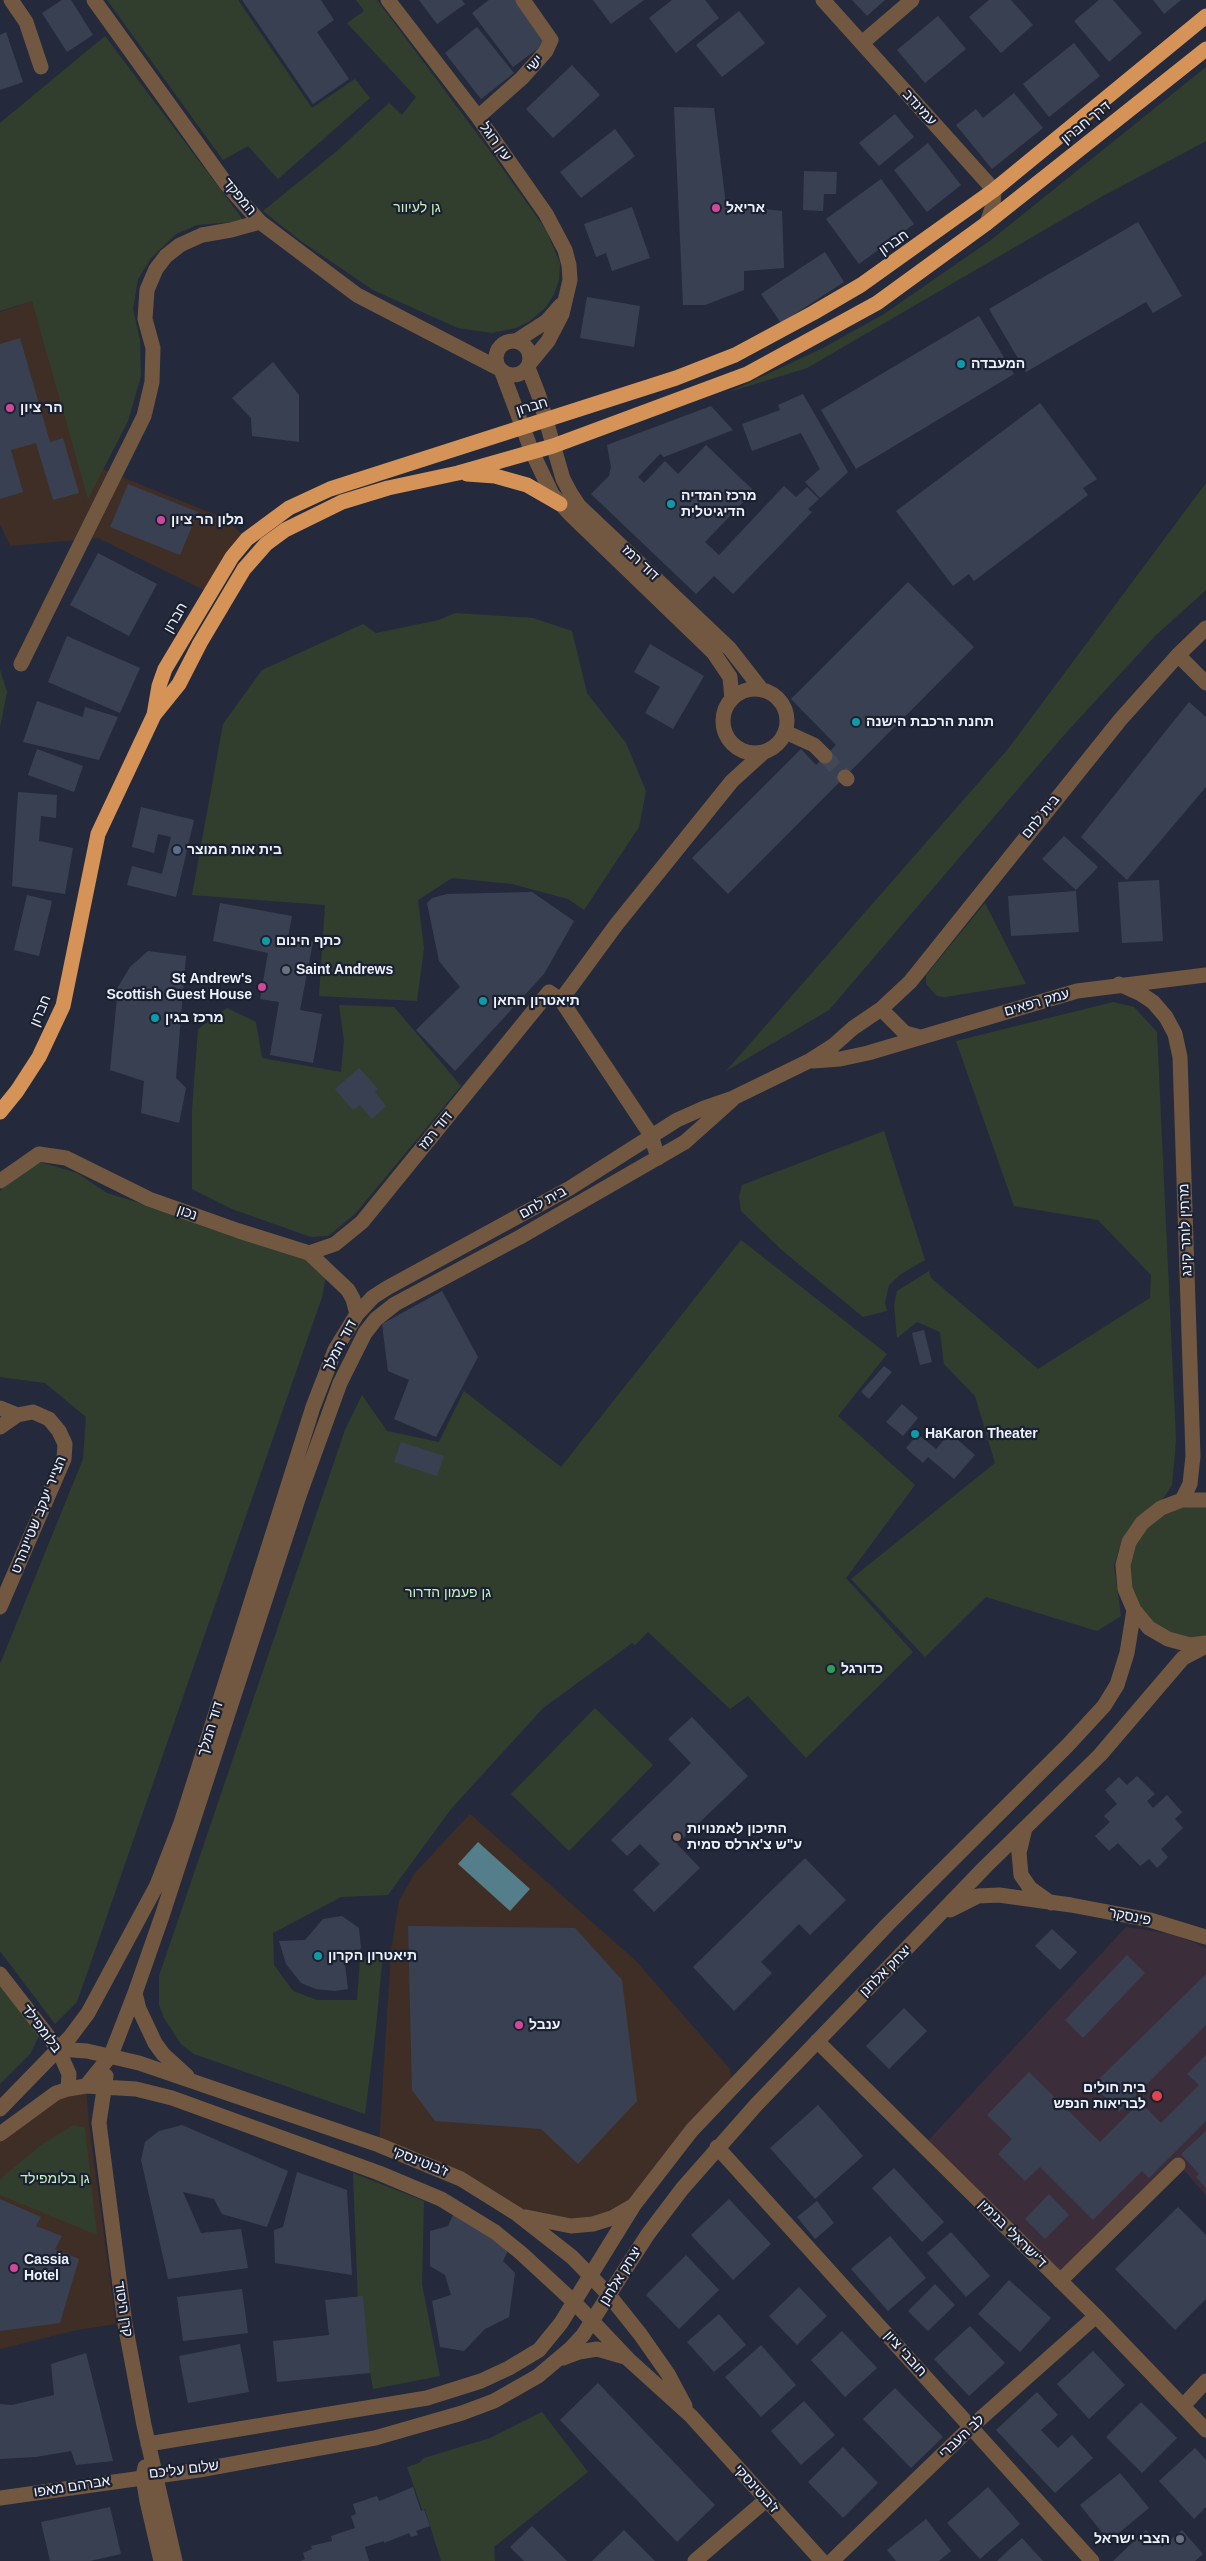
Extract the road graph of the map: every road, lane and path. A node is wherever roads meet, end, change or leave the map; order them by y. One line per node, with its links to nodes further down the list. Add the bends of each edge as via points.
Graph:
1 (12, 0): 10 (street, via 26,22)
2 (94, 0): 13 (street, המפקד, via 227,184)
3 (388, 0): 11 (street, עין רוגל)
4 (523, 0): 11 (street, ישי, via 551,40 546,51 522,78)
5 (822, 0): 8 (street, עמינדב)
6 (912, 0): 8 (street)
7 (1206, 16): 12 (highway, דרך חברון)
8 (862, 43): 12 (street, עמינדב)
9 (1206, 49): 14 (highway, דרך חברון)
10 (41, 67)
11 (478, 117): 15 (street, עין רוגל, via 556,231 569,265)
12 (994, 190): 14 (street); 21 (highway, חברון, via 861,286 735,355)
13 (260, 222): 16 (street, המפקד, via 357,295); 29 (street, via 202,235 180,245 156,269 147,290 145,318 154,348 152,382 144,416)
14 (987, 223): 23 (highway, חברון, via 877,303 747,374)
15 (566, 298): 17 (street, via 547,321); 19 (street, עין רוגל, via 548,342)
16 (437, 336): 18 (street, המפקד, via 474,346); 20 (street, המפקד)
17 (516, 341): 18 (street); 19 (street, via 529,351)
18 (500, 347): 20 (street, via 495,357)
19 (529, 366): 20 (street, via 513,376); 21 (street)
20 (500, 370): 22 (street)
21 (547, 420): 22 (highway, חברון); 23 (street, דוד רמז)
22 (523, 427): 24 (street, דוד רמז); 33 (highway, חברון, via 338,486 270,520 247,538 235,553 188,628 165,669)
23 (553, 446): 24 (highway, חברון); 31 (street, דוד רמז, via 563,479 579,506 716,634)
24 (532, 452): 25 (highway, חברון); 26 (street, דוד רמז, via 546,484)
25 (458, 473): 26 (highway, via 520,482); 33 (highway, חברון, via 342,502 285,530 266,544 235,582 179,684)
26 (560, 504): 32 (street, דוד רמז, via 714,652 730,677)
27 (1206, 628): 28 (street, בית לחם)
28 (1178, 655): 30 (street); 40 (street, בית לחם, via 1114,728 910,982)
29 (21, 664)
30 (1206, 683)
31 (762, 690): 32 (street, via 746,690); 35 (street, via 782,702 788,722 780,741)
32 (732, 698): 35 (street, via 724,715 726,735 740,749)
33 (154, 715): 44 (highway, חברון, via 98,834 63,1006 39,1057)
34 (792, 735): 36 (street, via 814,745)
35 (764, 752): 39 (street, דוד רמז, via 732,780)
36 (826, 756)
37 (1206, 975): 38 (street, עמק רפאים)
38 (1119, 984): 41 (street, עמק רפאים, via 1064,994); 54 (street, מרתין לותר קינג, via 1153,1002 1166,1017 1175,1034 1180,1057 1193,1456 1190,1484)
39 (555, 996): 45 (street); 48 (street, דוד רמז, via 362,1222 335,1244)
40 (881, 1009): 41 (street, via 904,1033); 42 (street, בית לחם, via 859,1036 834,1045)
41 (920, 1037): 42 (street, עמק רפאים, via 856,1056)
42 (809, 1061): 43 (street, בית לחם)
43 (733, 1098): 45 (street, בית לחם, via 692,1112); 46 (street, בית לחם, via 697,1132)
44 (0, 1112)
45 (651, 1135): 46 (street); 49 (street, בית לחם, via 570,1188 387,1288)
46 (658, 1158): 50 (street, בית לחם, via 520,1238 395,1304)
47 (0, 1181): 48 (street, נכון, via 39,1154 56,1155 125,1189 178,1210)
48 (309, 1253): 49 (street, נכון, via 348,1290)
49 (356, 1314): 66 (street, דוד המלך, via 335,1350 302,1437 169,1855 144,1911 88,2013)
50 (370, 1326): 64 (street, דוד המלך, via 349,1361 318,1439)
51 (0, 1408): 52 (street)
52 (17, 1415): 53 (street); 56 (street, הצייר יעקב שטיינהרט, via 33,1412 49,1419 65,1444 64,1459)
53 (0, 1427)
54 (1182, 1500): 55 (street); 57 (street, via 1161,1508 1142,1523 1129,1542 1123,1565 1125,1589)
55 (1206, 1500)
56 (0, 1607)
57 (1134, 1610): 58 (street, via 1149,1628 1168,1639); 76 (street, יצחק אלחנן, via 1127,1653 1117,1685 1104,1706 732,2086 662,2167)
58 (1206, 1645): 59 (street, יצחק אלחנן, via 1184,1658 1100,1755)
59 (1025, 1828): 60 (street, פינסקר, via 1019,1852 1022,1875 1030,1888); 61 (street, יצחק אלחנן)
60 (1053, 1904): 61 (street, פינסקר, via 998,1895 978,1896); 62 (street, פינסקר, via 1150,1920)
61 (938, 1916): 65 (street, יצחק אלחנן)
62 (1206, 1937)
63 (0, 1974): 66 (street, בלומפילד)
64 (135, 1993): 67 (street, דוד המלך); 68 (street, via 145,2025 158,2048)
65 (817, 2041): 74 (street, יצחק אלחנן); 79 (street, ד'ישראלי בנימין)
66 (58, 2050): 67 (street, ז'בוטינסקי); 71 (street, בלומפילד, via 69,2074); 72 (street, דוד המלך)
67 (111, 2055): 68 (street, ז'בוטינסקי); 69 (street, קרן היסוד); 70 (street, דוד המלך)
68 (198, 2083): 77 (street, ז'בוטינסקי, via 427,2164 461,2179)
69 (103, 2085): 70 (street); 81 (street, ז'בוטינסקי, via 172,2098 425,2190 495,2232); 91 (street, קרן היסוד, via 99,2123 105,2181 125,2324)
70 (86, 2086): 71 (street)
71 (68, 2089): 73 (street, via 49,2098)
72 (0, 2109)
73 (0, 2134)
74 (717, 2147): 80 (street, יצחק אלחנן, via 648,2234); 89 (street, חובבי ציון)
75 (1178, 2165): 79 (street)
76 (634, 2205): 77 (street, via 612,2218 585,2225 571,2226); 78 (street, יצחק אלחנן)
77 (517, 2214): 78 (street, ז'בוטינסקי)
78 (590, 2275): 80 (street, ז'בוטינסקי); 81 (street, יצחק אלחנן)
79 (1060, 2281): 82 (street, ד'ישראלי בנימין)
80 (608, 2294): 83 (street, יצחק אלחנן); 88 (street, ז'בוטינסקי, via 668,2374)
81 (574, 2302): 83 (street, ז'בוטינסקי); 91 (street, via 551,2339 539,2350 509,2368 451,2392 392,2406)
82 (1096, 2316): 87 (street, ד'ישראלי בנימין); 89 (street, לב העברי)
83 (593, 2320): 84 (street, ז'בוטינסקי); 85 (street, שלום עליכם)
84 (628, 2359): 85 (street, via 597,2349 578,2352); 88 (street, ז'בוטינסקי)
85 (557, 2361): 92 (street, שלום עליכם, via 494,2401 412,2429 376,2438)
86 (1206, 2381): 87 (street)
87 (1183, 2406): 90 (street, ד'ישראלי בנימין)
88 (691, 2416): 94 (street, ז'בוטינסקי)
89 (971, 2427): 99 (street, לב העברי); 100 (street, חובבי ציון)
90 (1206, 2430)
91 (148, 2444): 92 (street, שלום עליכם)
92 (149, 2476): 93 (street, אברהם מאפו); 95 (street); 96 (street)
93 (0, 2498)
94 (766, 2500): 97 (street); 98 (street, ז'בוטינסקי)
95 (161, 2561)
96 (175, 2561)
97 (695, 2561)
98 (822, 2561)
99 (832, 2561)
100 (1092, 2561)

